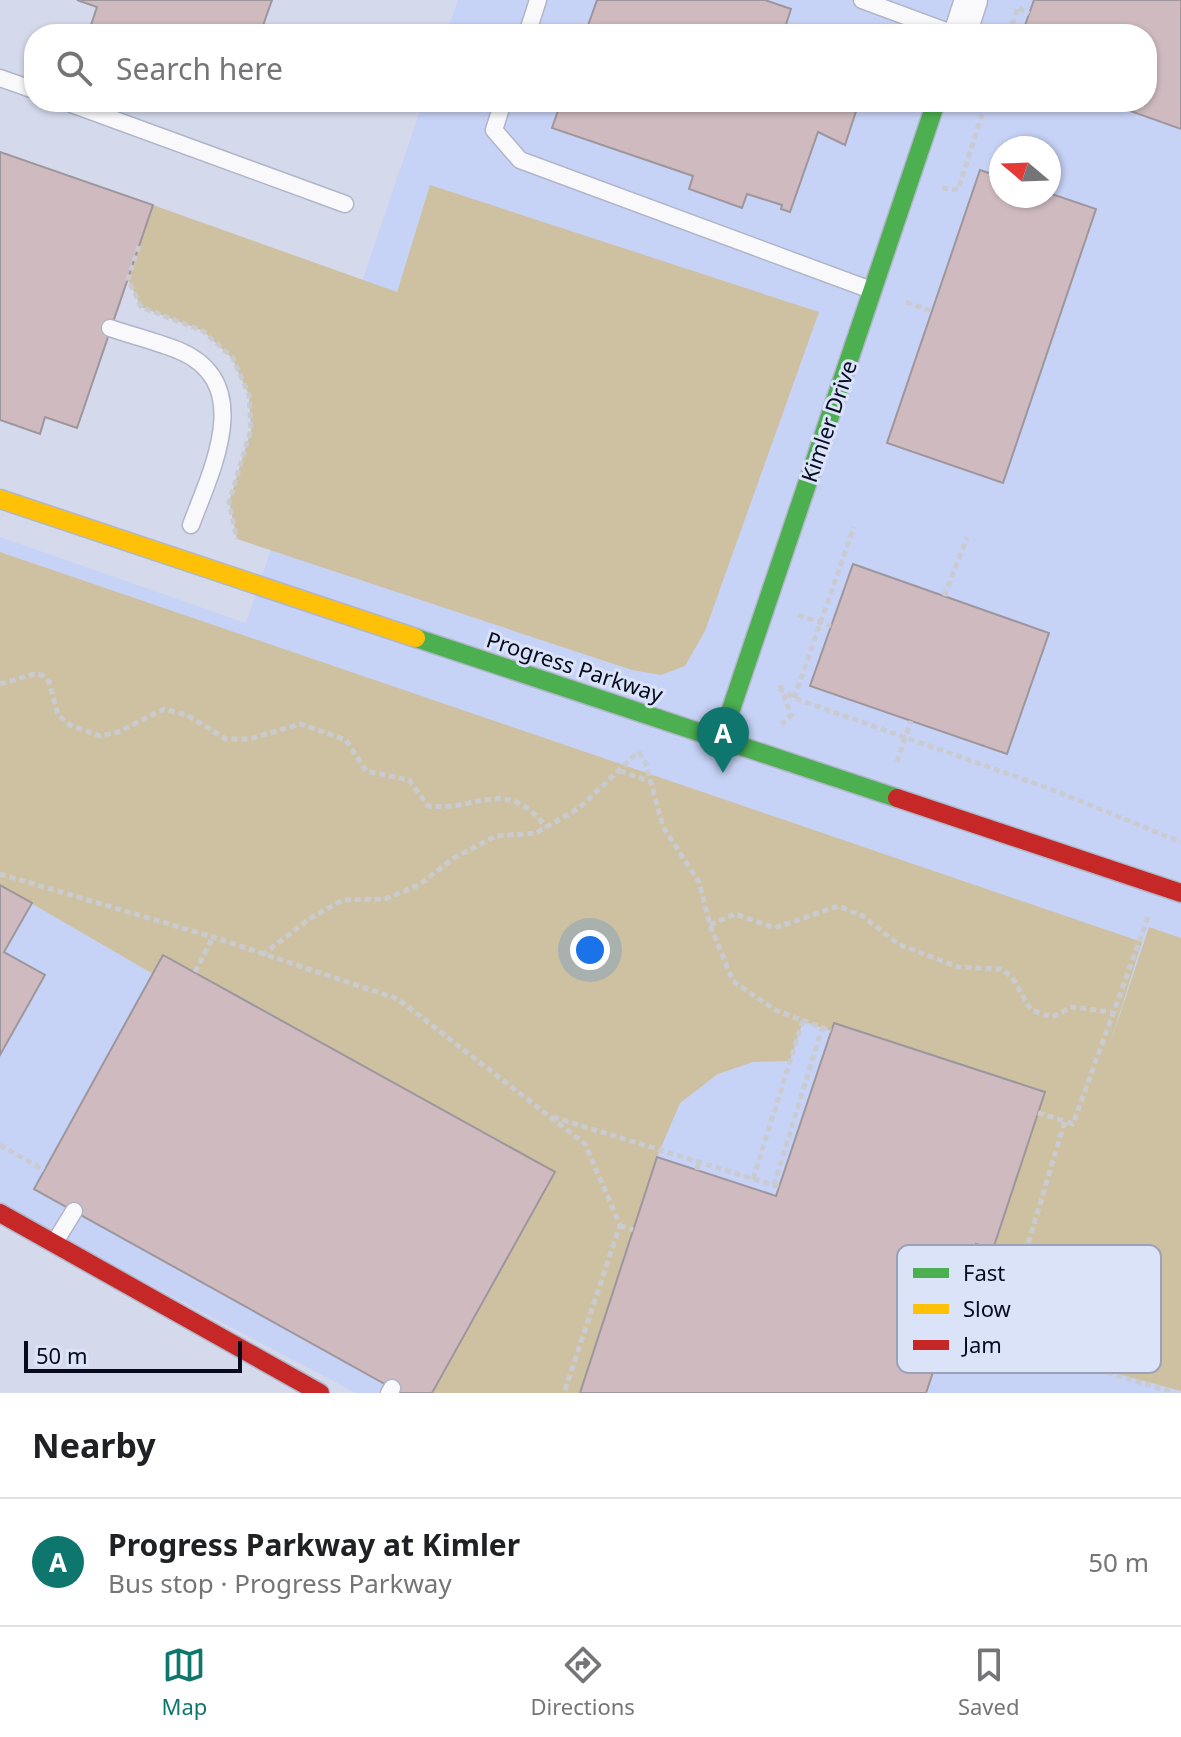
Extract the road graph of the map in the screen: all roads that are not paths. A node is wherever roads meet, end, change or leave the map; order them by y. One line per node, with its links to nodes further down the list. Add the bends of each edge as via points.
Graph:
1 (538, 0): 4 (lane)
2 (862, 0): 5 (lane)
3 (971, 0): 6 (street)
4 (530, 24)
5 (929, 24)
6 (961, 24)
7 (0, 78): 8 (lane)
8 (24, 86)
9 (93, 112): 12 (lane)
10 (500, 112): 13 (lane, via 494,130 520,160)
11 (933, 112): 13 (street, Kimler Drive)
12 (345, 204)
13 (872, 290): 17 (street, Kimler Drive)
14 (110, 328): 16 (lane, via 183,352 216,385 224,411 223,437)
15 (0, 499): 17 (street, Progress Parkway)
16 (191, 525)
17 (721, 739): 18 (street, Progress Parkway)
18 (1181, 893)
19 (74, 1211): 21 (lane)
20 (0, 1213): 21 (street)
21 (54, 1243): 22 (street)
22 (320, 1393)

